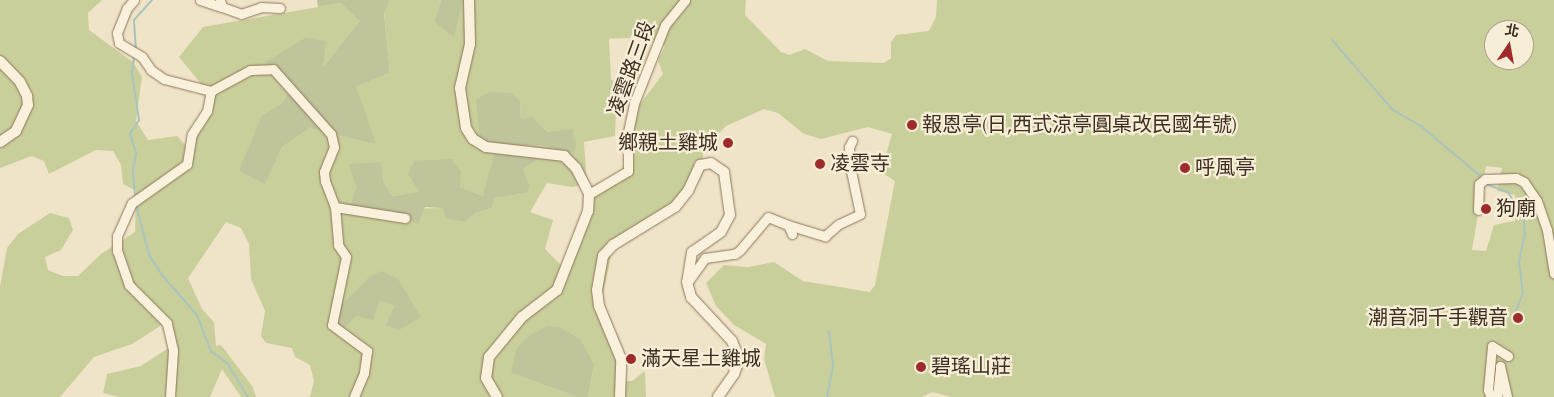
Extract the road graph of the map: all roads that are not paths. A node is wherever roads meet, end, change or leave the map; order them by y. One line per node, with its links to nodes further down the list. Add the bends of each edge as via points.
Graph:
1 (134, 0): 8 (street, via 127,8 118,33 119,43 134,50 151,70 164,79)
2 (200, 0): 5 (street)
3 (469, 0): 11 (street, via 470,44 460,88 466,128 473,139 486,148 564,156 576,168)
4 (685, 0): 11 (street, 凌雲路三段, via 665,25 634,103 628,132 628,171)
5 (221, 4): 6 (street, via 241,14 261,7)
6 (280, 8)
7 (0, 61): 10 (street, via 20,82 28,105 16,131)
8 (211, 91): 12 (street, via 250,70 273,68 331,134 334,147 324,172); 18 (street, via 207,111 192,134 187,164 132,203 116,236 117,251 129,285 167,323 173,350)
9 (852, 141): 16 (street, via 849,147 851,171 860,214 839,224 825,236 790,230 768,218 734,254 705,258)
10 (0, 142)
11 (589, 194): 20 (street, via 588,211 557,290 522,317 489,357 486,378)
12 (334, 208): 14 (street); 19 (street, via 338,245 346,257 332,325 367,350 364,373)
13 (1478, 210): 15 (street, via 1479,184 1485,178 1516,178 1524,182 1537,201 1547,230)
14 (405, 218)
15 (1554, 273)
16 (687, 282): 21 (street, via 692,252 720,232 730,215 724,172 715,163 700,165 688,191 675,207 613,245 603,256 596,290 599,306 621,359); 22 (street, via 691,297 732,341 736,352 738,363 734,374)
17 (1508, 356): 23 (street, via 1492,346 1488,390)
18 (170, 397)
19 (354, 397)
20 (497, 397)
21 (620, 397)
22 (718, 397)
23 (1491, 397)
24 (1497, 397): 25 (street, via 1500,366)
25 (1507, 397)

